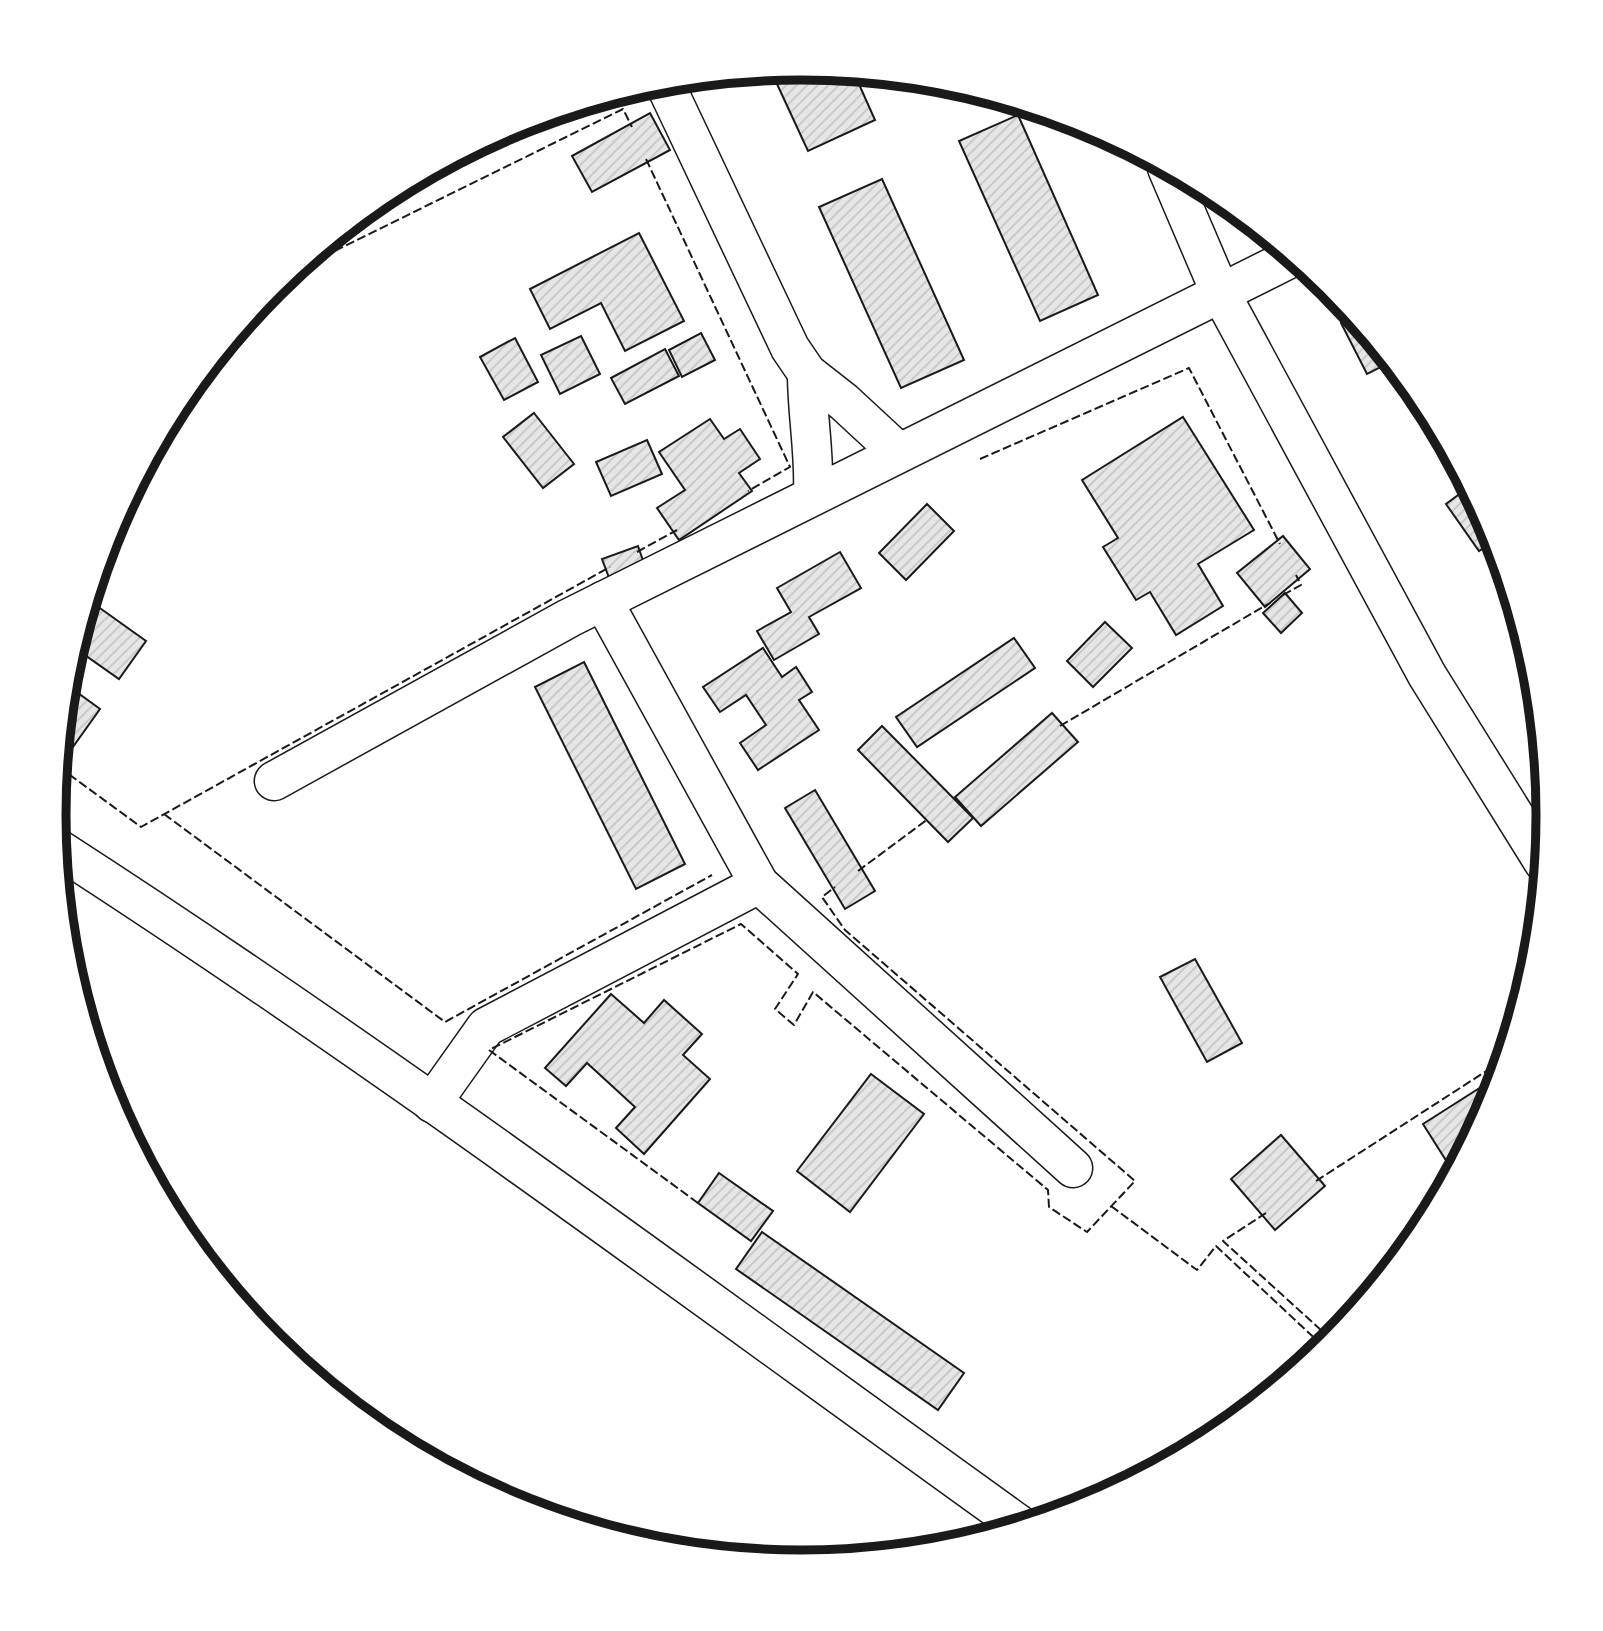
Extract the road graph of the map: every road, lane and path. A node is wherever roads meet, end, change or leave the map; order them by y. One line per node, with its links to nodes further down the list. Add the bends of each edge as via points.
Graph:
1 (669, 93): 5 (street, via 790,348)
2 (1173, 181): 4 (street)
3 (1284, 261): 4 (street)
4 (1220, 292): 6 (street); 10 (street, via 1427,675)
5 (807, 373): 6 (street); 7 (street)
6 (898, 452): 7 (street)
7 (813, 495): 8 (street)
8 (603, 601): 9 (street); 12 (street)
9 (274, 781)
10 (1535, 849)
11 (68, 855): 13 (street, via 201,941)
12 (759, 884): 13 (street, via 486,1027); 14 (street)
13 (432, 1103): 15 (street)
14 (1073, 1168)
15 (1011, 1519)

